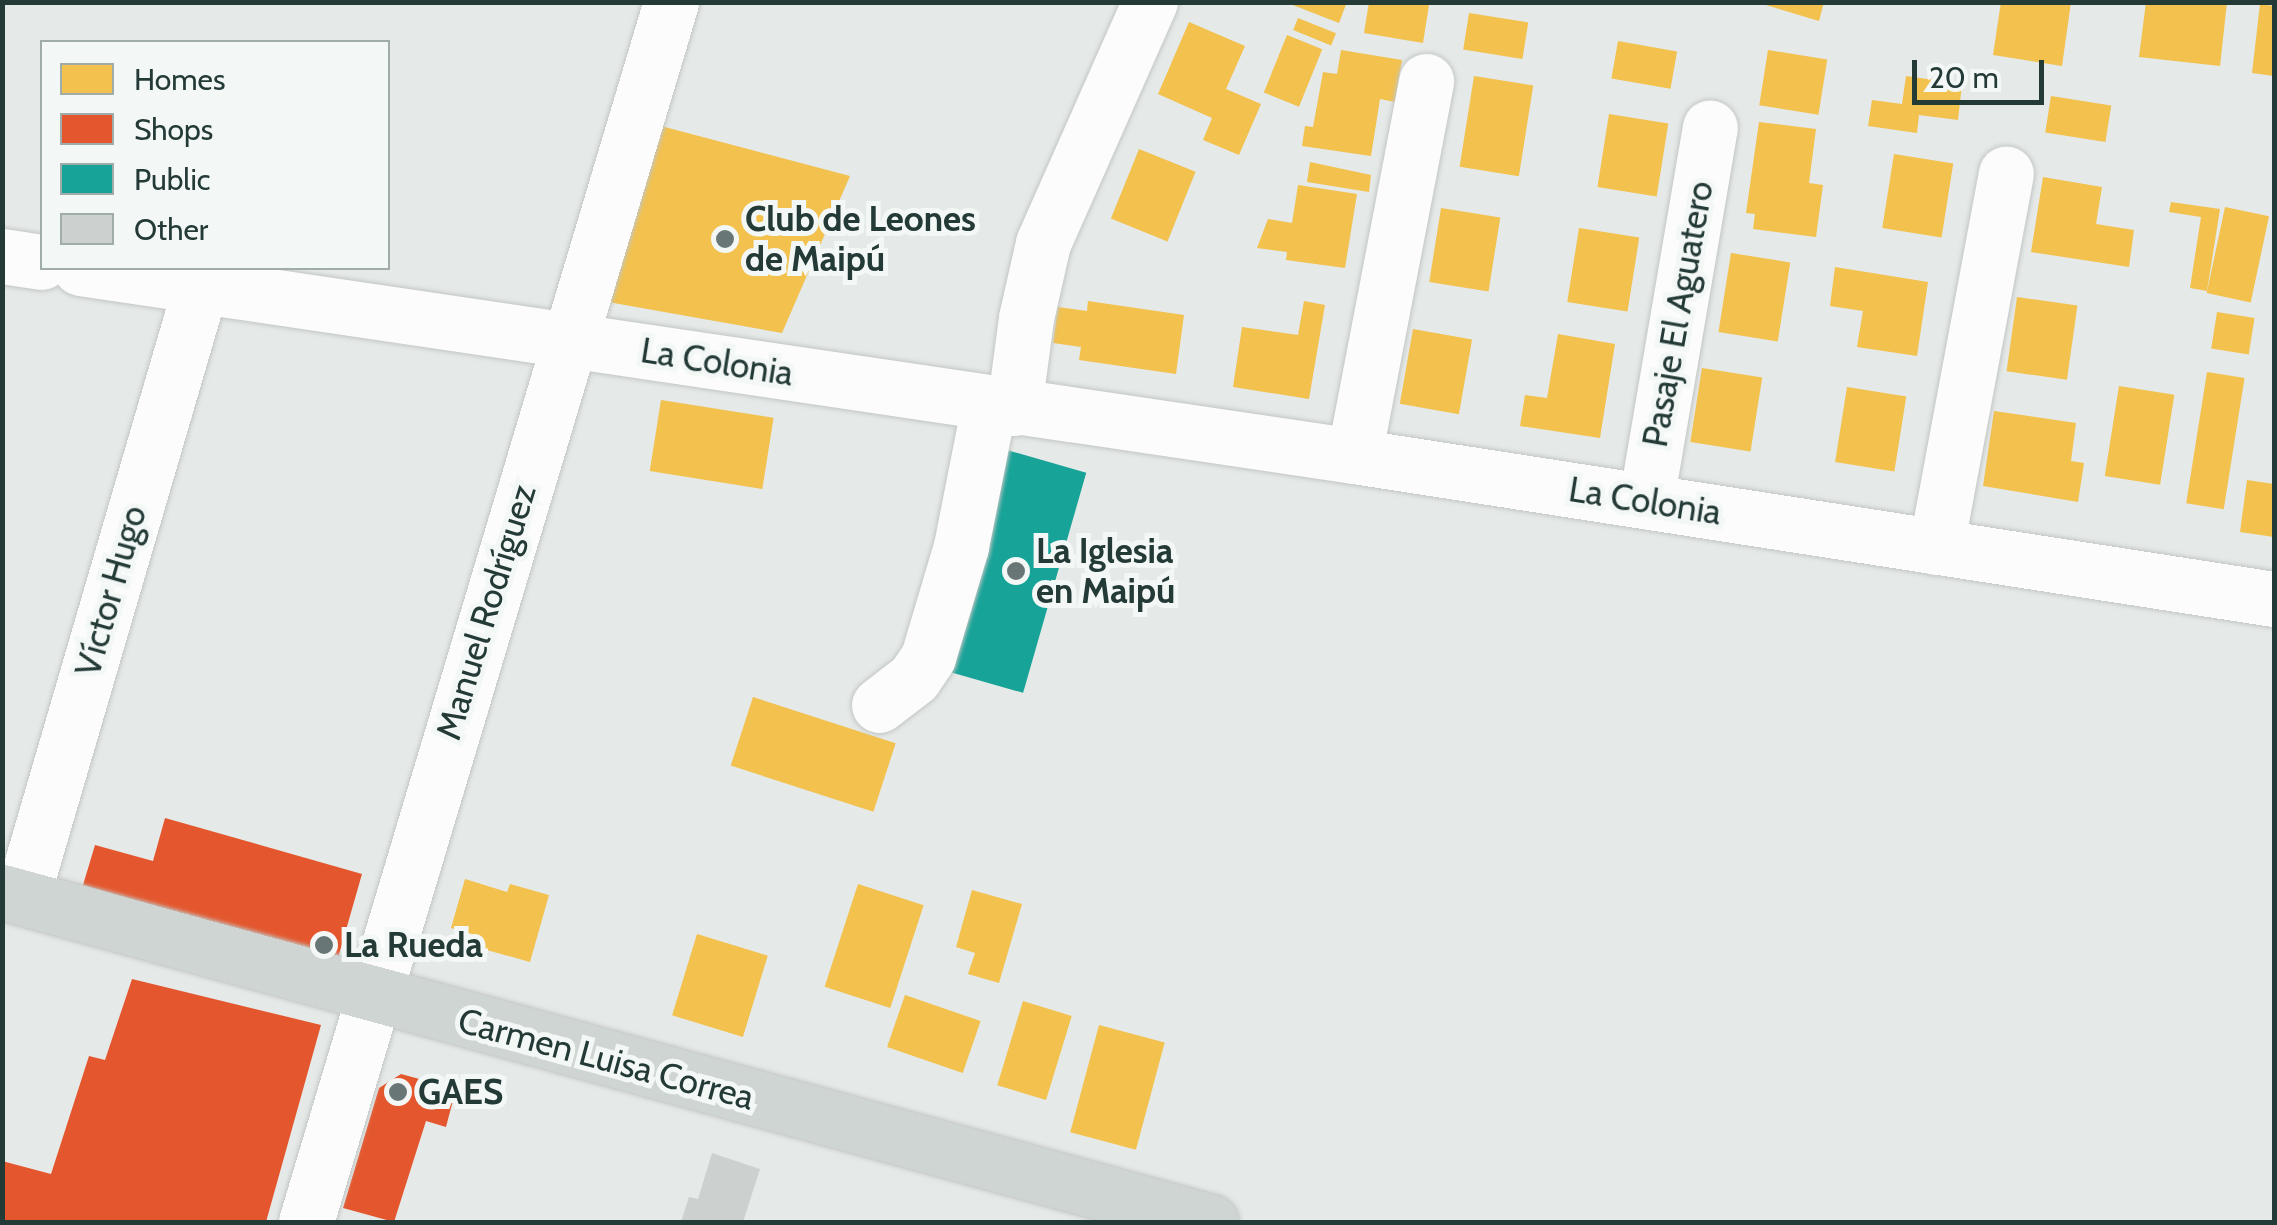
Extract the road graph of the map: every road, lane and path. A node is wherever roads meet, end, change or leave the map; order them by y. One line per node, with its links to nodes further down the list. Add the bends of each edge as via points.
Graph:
1 (671, 2): 10 (street, Manuel Rodríguez)
2 (1150, 2): 11 (street, via 1043,243)
3 (1426, 81): 12 (street)
4 (1710, 128): 13 (street, Pasaje El Aguatero)
5 (2006, 174): 14 (street)
6 (2, 256): 7 (street)
7 (40, 262)
8 (93, 270): 9 (street, La Colonia)
9 (201, 286): 10 (street, La Colonia); 17 (street, Víctor Hugo)
10 (567, 339): 11 (street, La Colonia); 18 (street, Manuel Rodríguez)
11 (1002, 406): 12 (street, La Colonia); 16 (street, via 928,657 906,686)
12 (1354, 456): 13 (street, La Colonia)
13 (1646, 501): 14 (street, La Colonia)
14 (1936, 546): 15 (street, La Colonia)
15 (2274, 599)
16 (879, 705)
17 (12, 895): 18 (main road, Carmen Luisa Correa)
18 (372, 996): 19 (street, Manuel Rodríguez); 20 (main road, Carmen Luisa Correa)
19 (306, 1222)
20 (1211, 1222)

